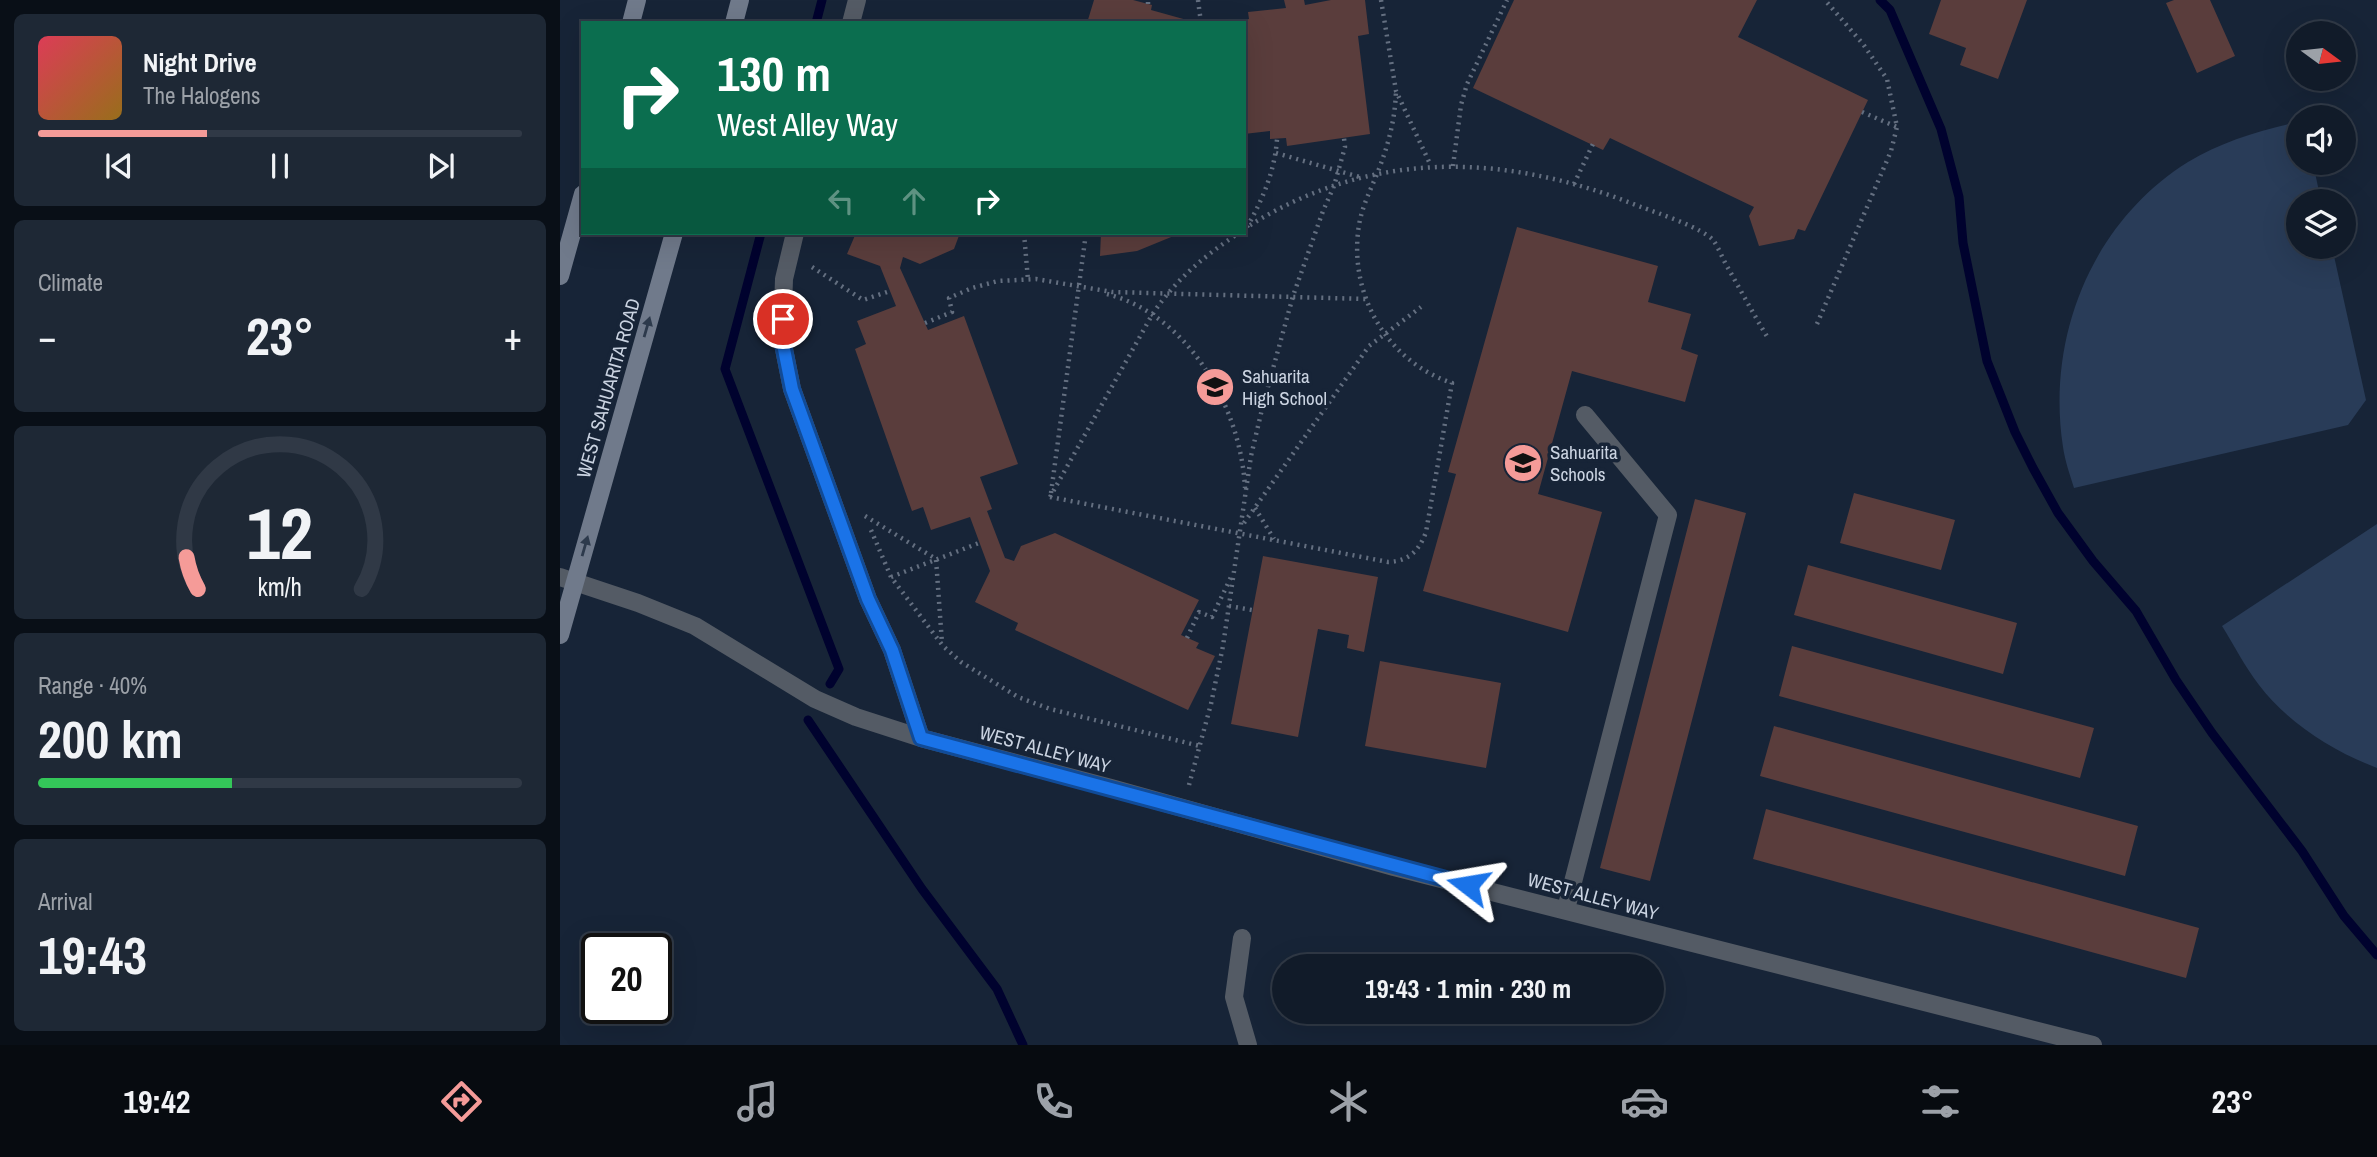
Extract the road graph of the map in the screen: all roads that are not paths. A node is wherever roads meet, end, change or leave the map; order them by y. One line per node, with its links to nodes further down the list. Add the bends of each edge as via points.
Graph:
1 (637, 0): 4 (main road)
2 (740, 0): 5 (main road)
3 (857, 0): 6 (street)
4 (632, 21)
5 (735, 21)
6 (852, 21)
7 (581, 201): 10 (main road)
8 (673, 235): 12 (main road, WEST SAHUARITA ROAD, one-way to 8)
9 (794, 235): 14 (street, via 784,279 782,339 792,389)
10 (560, 276)
11 (1585, 415): 15 (street, via 1668,515)
12 (568, 579): 13 (main road, WEST SAHUARITA ROAD); 14 (street, WEST ALLEY WAY, via 695,626 815,699)
13 (560, 635)
14 (921, 738): 15 (street, WEST ALLEY WAY)
15 (1566, 909): 18 (street, WEST ALLEY WAY)
16 (1242, 938): 17 (street, via 1234,997)
17 (1248, 1045)
18 (2094, 1045)

